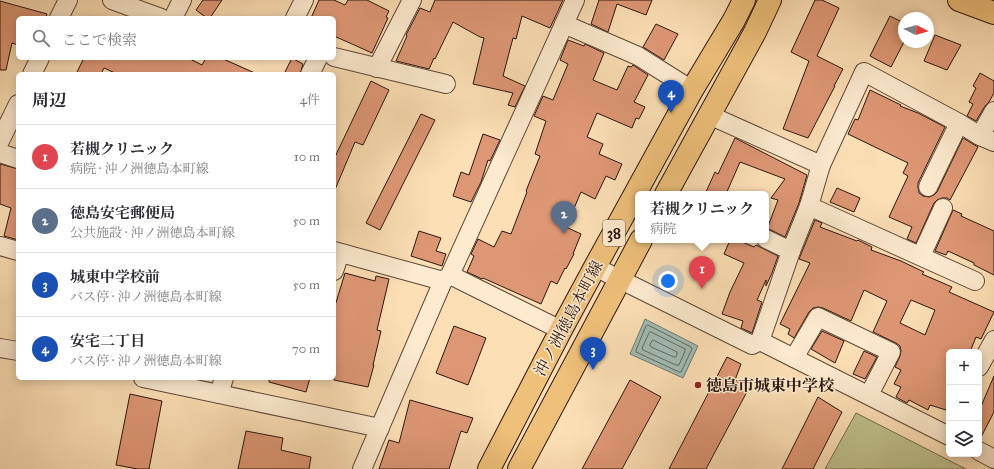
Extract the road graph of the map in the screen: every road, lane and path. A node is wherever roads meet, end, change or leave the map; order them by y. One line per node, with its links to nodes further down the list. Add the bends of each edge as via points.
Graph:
1 (68, 0): 11 (street)
2 (112, 0): 12 (street)
3 (182, 0): 13 (street)
4 (304, 0): 14 (street)
5 (412, 0): 19 (street)
6 (575, 0): 15 (street)
7 (744, 0): 23 (main road, 沖ノ洲徳島本町線 / 38)
8 (770, 0): 26 (main road)
9 (958, 0): 10 (main road)
10 (994, 13)
11 (60, 16)
12 (156, 16)
13 (174, 16)
14 (295, 16)
15 (564, 24): 23 (street, via 638,56); 47 (street)
16 (336, 58): 19 (street)
17 (39, 60): 20 (street)
18 (317, 60): 21 (street)
19 (377, 68): 22 (street)
20 (33, 72)
21 (311, 72)
22 (446, 84)
23 (692, 90): 34 (main road, 沖ノ洲徳島本町線 / 38)
24 (16, 108): 29 (street)
25 (994, 111): 28 (street)
26 (709, 114): 32 (street); 35 (main road)
27 (959, 123): 28 (street); 32 (street, via 864,72); 33 (street)
28 (987, 139)
29 (0, 141)
30 (0, 153): 31 (street)
31 (16, 158)
32 (821, 165): 37 (street)
33 (928, 187)
34 (637, 191)
35 (668, 191)
36 (635, 194): 46 (main road, 沖ノ洲徳島本町線 / 38)
37 (809, 206): 43 (street); 45 (street)
38 (943, 208): 45 (street)
39 (769, 240): 43 (street)
40 (639, 243): 48 (main road, 沖ノ洲徳島本町線 / 38)
41 (0, 246): 42 (street)
42 (16, 250)
43 (791, 251): 52 (street)
44 (337, 252): 47 (street)
45 (921, 256): 49 (street)
46 (595, 267): 48 (street); 50 (main road, 沖ノ洲徳島本町線 / 38)
47 (447, 278): 50 (street); 61 (street)
48 (619, 280): 52 (street, via 752,345); 67 (main road, 沖ノ洲徳島本町線 / 38)
49 (975, 281)
50 (561, 330): 66 (main road, 沖ノ洲徳島本町線 / 38)
51 (994, 340): 56 (street)
52 (760, 342): 55 (street)
53 (0, 348): 54 (street)
54 (16, 352)
55 (794, 358): 60 (street); 60 (street, via 818,317 891,352)
56 (982, 362)
57 (160, 380): 58 (street)
58 (178, 382): 59 (street)
59 (222, 386): 61 (street)
60 (868, 395): 62 (street)
61 (380, 428): 65 (street)
62 (946, 430)
63 (982, 453): 64 (street)
64 (994, 459)
65 (362, 469)
66 (489, 469)
67 (519, 469)

